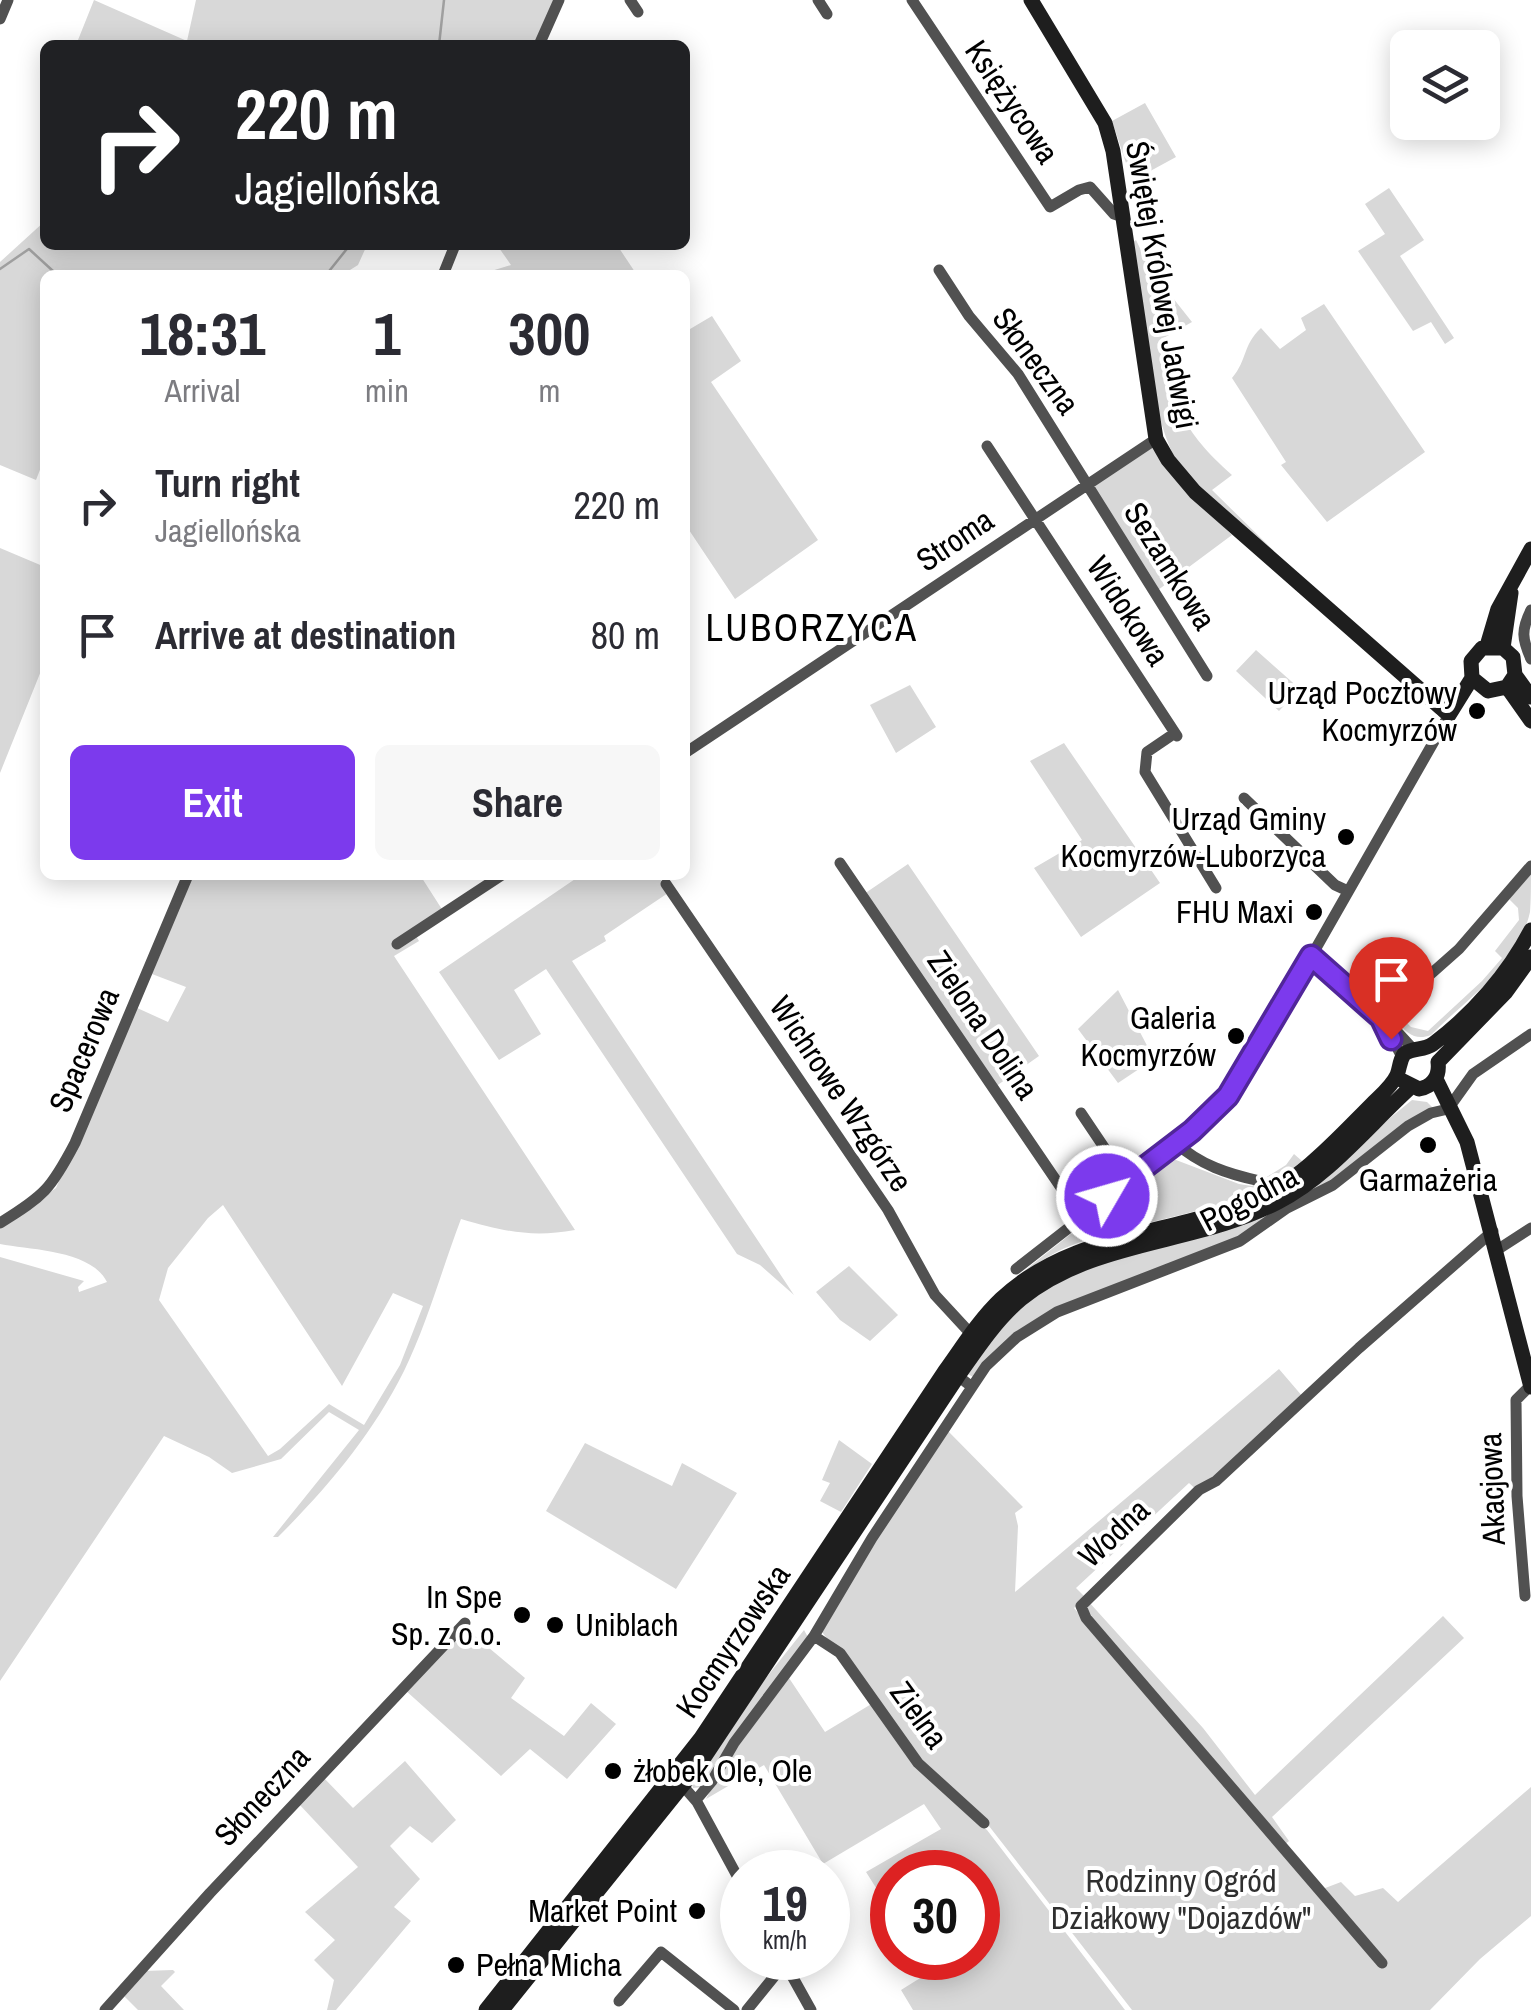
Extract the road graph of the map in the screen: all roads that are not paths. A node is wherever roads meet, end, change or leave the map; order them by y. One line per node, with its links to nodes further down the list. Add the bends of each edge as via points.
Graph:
1 (8, 0): 9 (street)
2 (559, 0): 10 (street)
3 (630, 0): 7 (street)
4 (818, 0): 8 (street)
5 (912, 0): 11 (street, Księżycowa, via 1050,208 1090,187)
6 (1030, 0): 11 (main road, Świętej Królowej Jadwigi, via 1105,123)
7 (638, 12)
8 (828, 14)
9 (0, 19)
10 (541, 40)
11 (1123, 217): 13 (main road, Świętej Królowej Jadwigi)
12 (939, 270): 15 (street, Słoneczna, via 1018,374)
13 (1156, 439): 15 (street, Stroma); 25 (main road, Świętej Królowej Jadwigi, via 1194,492)
14 (987, 446): 16 (street, Widokowa)
15 (1086, 485): 16 (street, Stroma); 21 (street, Sezamkowa)
16 (1035, 520): 27 (street, Stroma); 34 (street, Widokowa, via 1176,734 1148,752 1145,772)
17 (1531, 548): 19 (main road, via 1511,588)
18 (1531, 610): 20 (street, via 1522,639)
19 (1495, 647): 22 (main road, via 1515,661); 23 (main road, via 1474,656 1470,666)
20 (1531, 660)
21 (1207, 676)
22 (1511, 681): 23 (main road, via 1495,692); 24 (main road); 26 (main road)
23 (1477, 683): 25 (main road)
24 (1531, 697)
25 (1448, 714): 35 (street)
26 (1531, 721)
27 (690, 749)
28 (1244, 798): 35 (street)
29 (840, 863): 49 (street, Zielona Dolina)
30 (1531, 866): 40 (street, via 1459,949)
31 (186, 880): 50 (street, Spacerowa, via 54,1183)
32 (494, 880): 37 (street)
33 (666, 884): 55 (street, Wichrowe Wzgórze, via 878,1195 935,1295)
34 (1216, 888)
35 (1348, 891): 38 (street)
36 (1531, 930): 42 (main road, via 1494,986)
37 (397, 944)
38 (1311, 956): 40 (street); 46 (street, via 1228,1096)
39 (1531, 957): 43 (main road)
40 (1381, 1018): 42 (street)
41 (1531, 1034): 44 (street, via 1474,1074)
42 (1410, 1057): 43 (main road); 43 (main road); 55 (main road, via 1343,1134 1282,1184 1256,1199 1048,1265 1001,1300)
43 (1427, 1079): 44 (main road); 56 (main road, via 1282,1200 1246,1217 1074,1267 1034,1289 1002,1318)
44 (1448, 1109): 52 (main road, via 1467,1142); 58 (street, Pogodna, via 1408,1126 1333,1185 1240,1241 1057,1312 1017,1336)
45 (1081, 1114): 47 (street)
46 (1176, 1143): 47 (street); 48 (street, via 1216,1169)
47 (1126, 1180): 49 (street)
48 (1260, 1181)
49 (1080, 1218): 54 (street)
50 (0, 1223)
51 (1531, 1228): 53 (street)
52 (1492, 1232): 53 (main road); 67 (street, Wodna, via 1199,1490 1081,1606)
53 (1497, 1250): 57 (main road)
54 (1016, 1269)
55 (971, 1334): 59 (main road)
56 (958, 1376): 58 (street); 59 (main road)
57 (1530, 1386): 60 (street, Akacjowa, via 1516,1400)
58 (972, 1387): 62 (street, Pogodna)
59 (875, 1489): 63 (main road, Kocmyrzowska); 73 (main road, Kocmyrzowska, via 672,1778)
60 (1525, 1596)
61 (464, 1624): 72 (street, Słoneczna)
62 (814, 1636): 64 (street, Pogodna); 65 (street, Zielna, via 840,1653 918,1763)
63 (682, 1786): 64 (street); 71 (main road, Kocmyrzowska)
64 (696, 1800): 66 (street)
65 (984, 1823)
66 (723, 1850)
67 (1382, 1963)
68 (769, 1980): 75 (street)
69 (794, 1980): 76 (street)
70 (618, 2001): 74 (street, via 661,1952)
71 (510, 2007)
72 (105, 2010)
73 (486, 2010)
74 (734, 2010)
75 (747, 2010)
76 (810, 2010)

